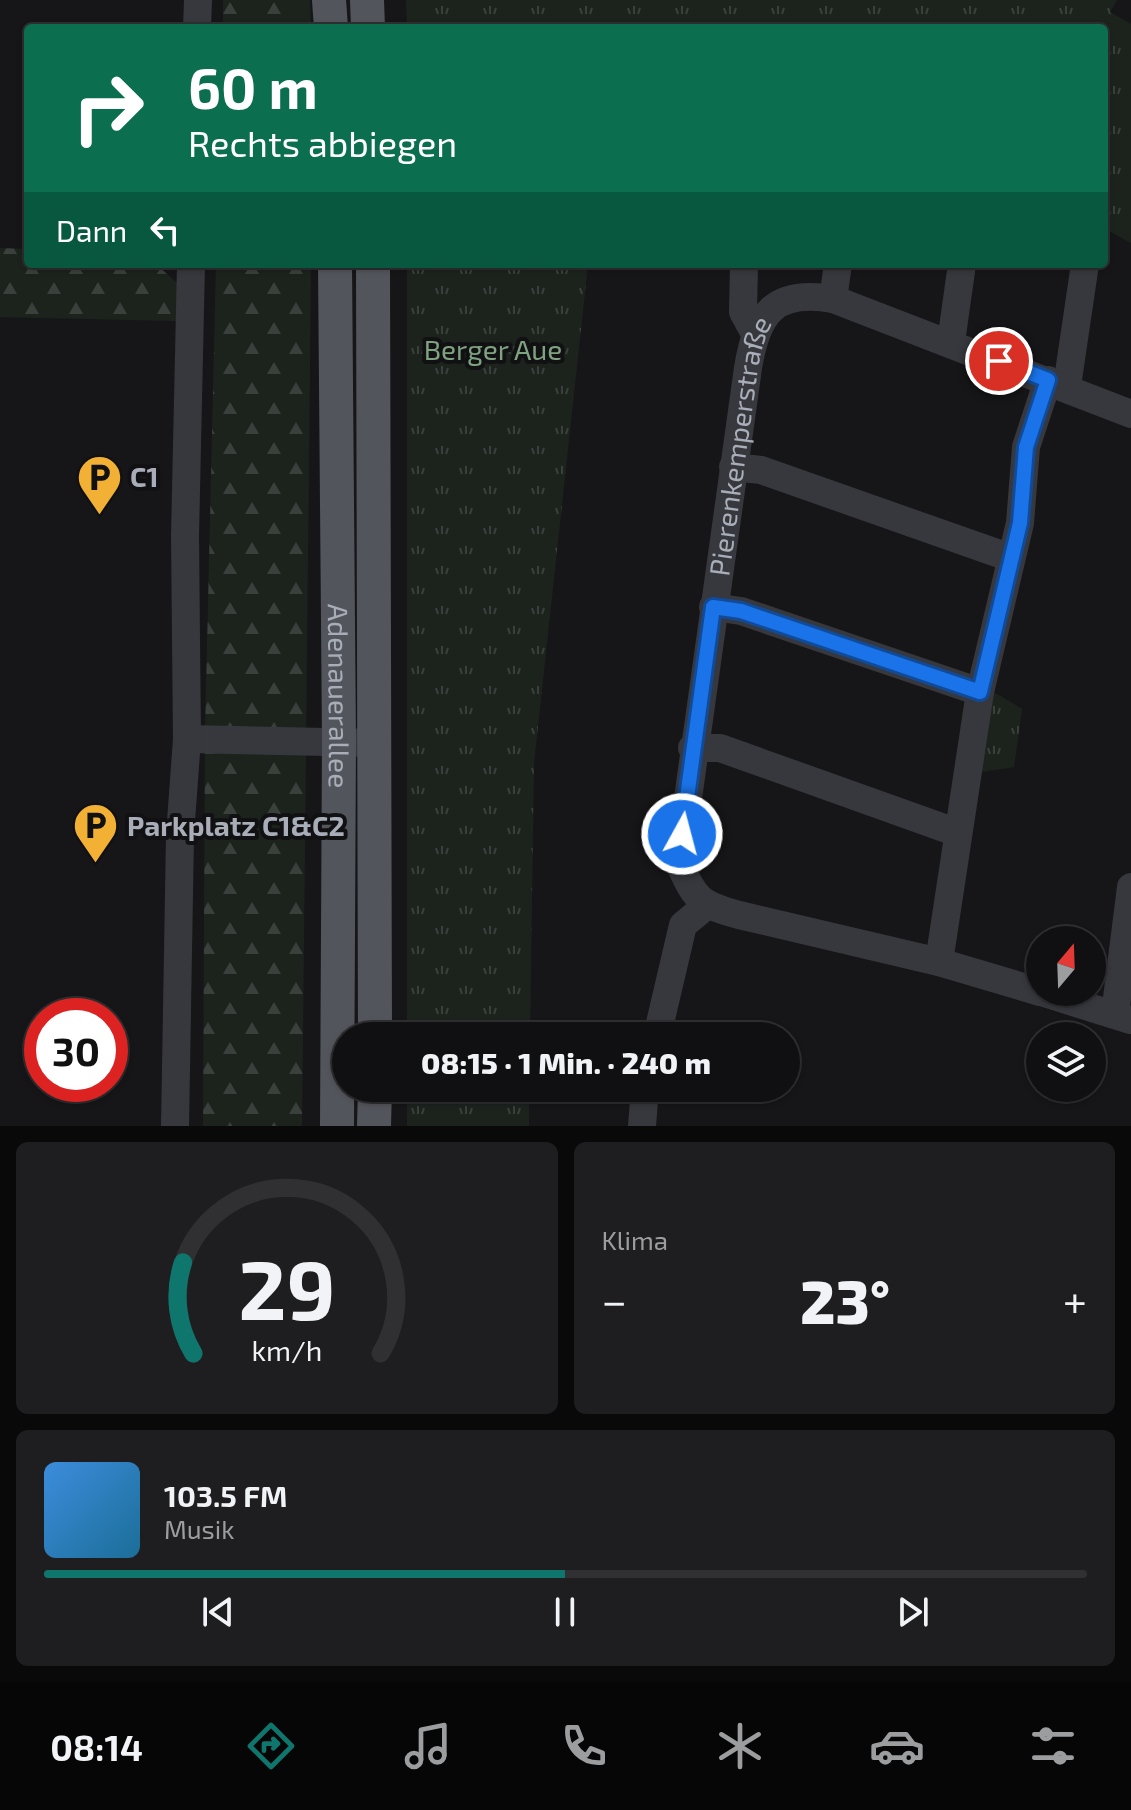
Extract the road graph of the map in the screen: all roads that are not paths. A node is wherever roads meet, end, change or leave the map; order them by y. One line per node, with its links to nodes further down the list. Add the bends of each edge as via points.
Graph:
1 (198, 0): 4 (street)
2 (329, 0): 5 (main road)
3 (367, 0): 6 (main road)
4 (197, 24)
5 (331, 24)
6 (368, 24)
7 (191, 268): 23 (street)
8 (335, 268): 24 (main road, Adenauerallee)
9 (373, 268): 25 (main road, Adenauerallee)
10 (744, 268): 15 (street, via 743,312)
11 (837, 268): 14 (street)
12 (961, 268): 16 (street)
13 (1084, 268): 17 (street)
14 (833, 299): 15 (street, Pierenkemperstraße, via 806,295 774,305); 16 (street, Pierenkemperstraße)
15 (754, 332): 19 (street, Pierenkemperstraße)
16 (951, 342): 17 (street, Pierenkemperstraße)
17 (1058, 383): 18 (street, Pierenkemperstraße); 20 (street, via 1026,447 1020,523)
18 (1131, 414)
19 (733, 467): 20 (street, via 761,470); 21 (street, Pierenkemperstraße)
20 (1011, 558): 22 (street)
21 (713, 607): 22 (street, via 741,611); 26 (street, Pierenkemperstraße)
22 (980, 692): 27 (street)
23 (187, 739): 24 (street); 38 (street, via 180,835)
24 (339, 741): 25 (street); 39 (main road, Adenauerallee)
25 (376, 743): 34 (main road, Adenauerallee)
26 (692, 748): 27 (street, via 720,748); 29 (street, Pierenkemperstraße, via 679,863 693,895)
27 (958, 833): 30 (street)
28 (1131, 887): 33 (street)
29 (706, 906): 30 (street); 35 (street, via 683,925)
30 (939, 962): 31 (street)
31 (1026, 988)
32 (1087, 1006): 33 (street)
33 (1123, 1017)
34 (375, 1022)
35 (660, 1022)
36 (375, 1102): 40 (main road)
37 (644, 1102): 41 (street)
38 (175, 1126)
39 (337, 1126)
40 (374, 1126)
41 (642, 1126)

